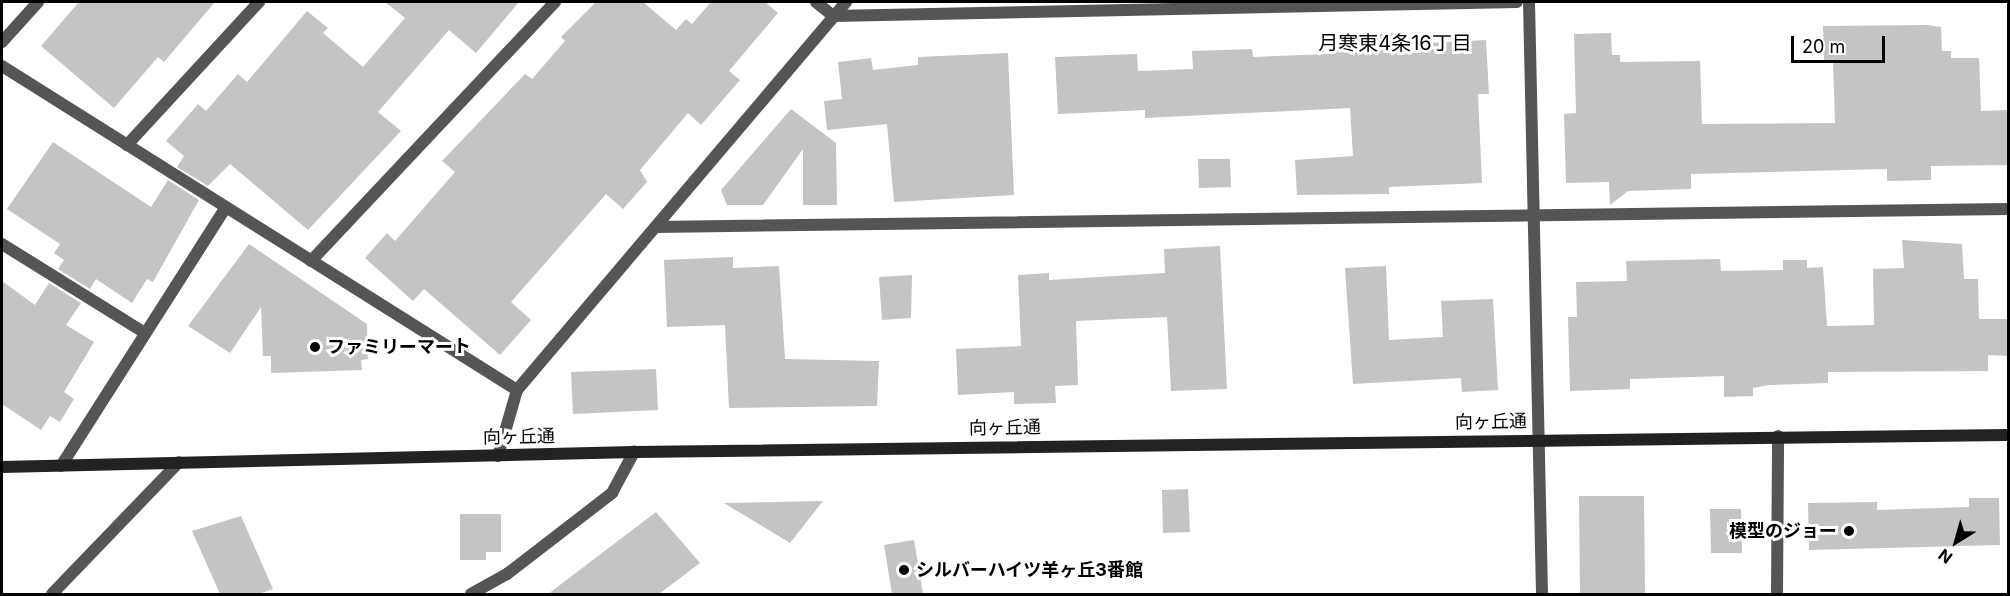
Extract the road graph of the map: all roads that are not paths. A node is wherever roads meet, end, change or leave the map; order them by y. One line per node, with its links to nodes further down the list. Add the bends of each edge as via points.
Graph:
1 (38, 2): 10 (street)
2 (260, 2): 12 (street)
3 (555, 2): 18 (street)
4 (816, 2): 9 (street)
5 (846, 2): 9 (street)
6 (1516, 2): 8 (street)
7 (1529, 2): 15 (street)
8 (1127, 5): 9 (street)
9 (833, 16): 16 (street)
10 (2, 42)
11 (2, 66): 12 (street)
12 (127, 145): 13 (street)
13 (225, 209): 18 (street); 19 (street)
14 (2008, 209): 15 (street)
15 (1535, 215): 16 (street); 23 (street)
16 (656, 227): 20 (street)
17 (2, 244): 19 (street)
18 (311, 261): 20 (street)
19 (146, 333): 27 (street)
20 (517, 390): 25 (street)
21 (2008, 435): 22 (street, 向ヶ丘通)
22 (1778, 436): 23 (street, 向ヶ丘通); 32 (street)
23 (1540, 439): 24 (street, 向ヶ丘通); 31 (street)
24 (634, 452): 25 (street, 向ヶ丘通); 30 (street, via 612,493 507,574)
25 (498, 456): 26 (street, 向ヶ丘通)
26 (179, 462): 27 (street, 向ヶ丘通); 29 (street)
27 (61, 466): 28 (street, 向ヶ丘通)
28 (2, 467)
29 (52, 594)
30 (471, 594)
31 (1542, 594)
32 (1777, 594)

